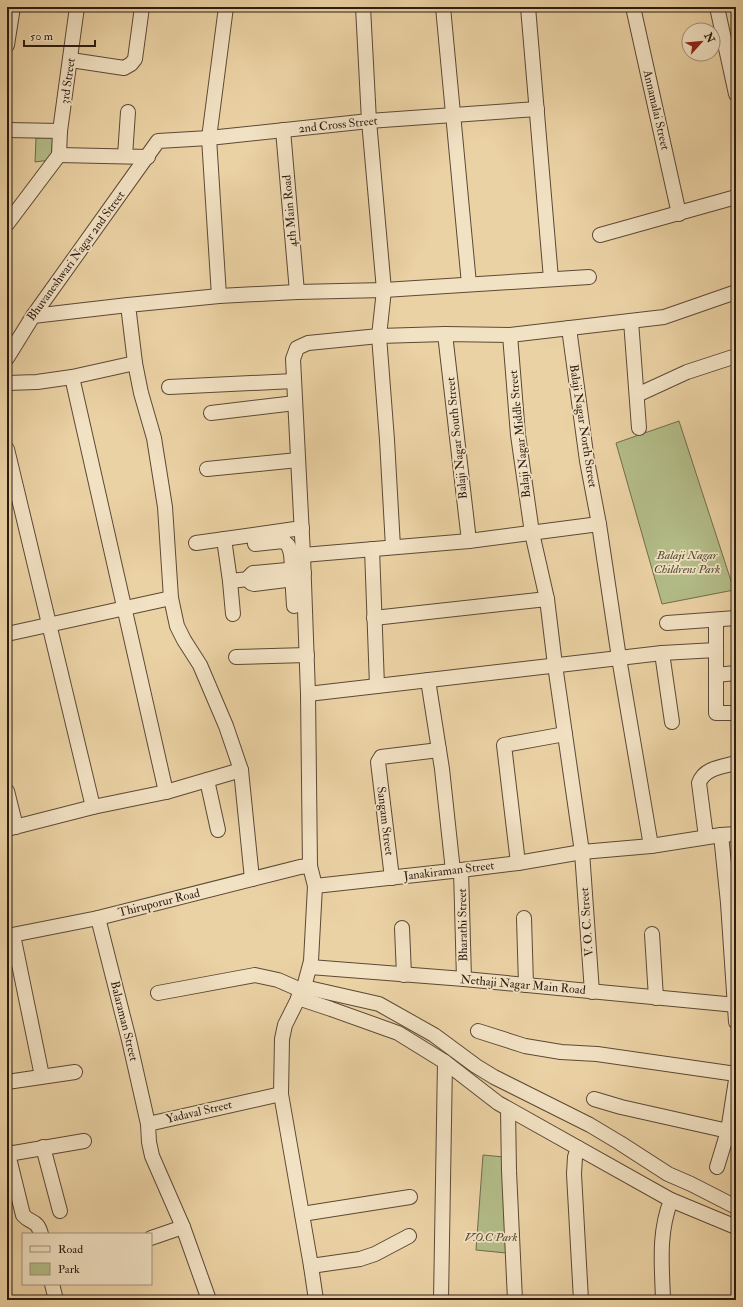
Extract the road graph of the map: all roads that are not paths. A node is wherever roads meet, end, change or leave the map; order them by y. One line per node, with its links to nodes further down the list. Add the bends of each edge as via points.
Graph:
1 (13, 7): 10 (street)
2 (77, 7): 11 (street, 3rd Street)
3 (142, 7): 11 (street, via 132,64 124,68)
4 (226, 7): 20 (street)
5 (363, 7): 16 (street)
6 (444, 7): 15 (street)
7 (528, 7): 13 (street)
8 (633, 7): 25 (street, Annamalai Street)
9 (717, 7): 12 (street)
10 (7, 45)
11 (71, 60): 19 (street, 3rd Street)
12 (736, 94)
13 (537, 109): 15 (street, 2nd Cross Street); 29 (street)
14 (128, 112): 22 (street)
15 (453, 115): 16 (street, 2nd Cross Street); 30 (street)
16 (369, 121): 18 (street, 2nd Cross Street); 31 (street)
17 (7, 130): 19 (street)
18 (283, 130): 20 (street, 2nd Cross Street); 32 (street, 4th Main Road)
19 (58, 131): 21 (street, 3rd Street)
20 (209, 138): 23 (street, 2nd Cross Street, via 158,141); 34 (street)
21 (59, 155): 22 (street); 26 (street)
22 (125, 156): 23 (street)
23 (148, 157): 36 (street, Bhuvaneshwari Nagar 2nd Street)
24 (736, 197): 25 (street)
25 (680, 214): 27 (street)
26 (7, 224)
27 (600, 235)
28 (590, 277): 29 (street)
29 (550, 279): 30 (street)
30 (469, 284): 31 (street)
31 (384, 290): 32 (street); 41 (street)
32 (297, 292): 34 (street)
33 (736, 292): 37 (street, via 664,317)
34 (219, 296): 35 (street)
35 (128, 305): 36 (street); 44 (street)
36 (33, 316): 43 (street, Bhuvaneshwari Nagar 2nd Street)
37 (631, 320): 38 (street); 49 (street)
38 (568, 328): 40 (street); 56 (street, Balaji Nagar North Street, via 586,461)
39 (445, 334): 40 (street); 41 (street); 60 (street, Balaji Nagar South Street)
40 (510, 335): 58 (street, Balaji Nagar Middle Street, via 518,435)
41 (379, 336): 46 (street, via 308,343 297,348 293,359); 63 (street)
42 (736, 356): 49 (street, via 687,372)
43 (7, 358)
44 (135, 363): 45 (street); 68 (street, via 154,438 165,507)
45 (72, 377): 47 (street); 71 (street)
46 (294, 381): 48 (street); 50 (street)
47 (7, 383)
48 (169, 387)
49 (637, 395): 52 (street)
50 (296, 402): 51 (street); 54 (street)
51 (211, 413)
52 (639, 428)
53 (7, 449): 77 (street)
54 (298, 460): 55 (street); 57 (street)
55 (207, 469)
56 (599, 524): 58 (street); 83 (street, Balaji Nagar North Street)
57 (302, 528): 59 (street); 65 (street)
58 (532, 532): 60 (street); 69 (street, Balaji Nagar Middle Street)
59 (224, 539): 61 (street); 67 (street)
60 (469, 541): 63 (street)
61 (196, 543)
62 (251, 544): 66 (street, via 286,542)
63 (393, 547): 64 (street)
64 (372, 549): 65 (street); 73 (street)
65 (304, 555): 66 (street)
66 (295, 574): 67 (street, via 285,570 253,573 249,579); 70 (street); 81 (street)
67 (230, 581): 72 (street)
68 (172, 598): 71 (street); 95 (street, via 177,626 200,665 226,726)
69 (547, 599): 73 (street); 84 (street, Balaji Nagar Middle Street)
70 (294, 606)
71 (124, 609): 77 (street); 98 (street)
72 (233, 614)
73 (374, 618): 88 (street)
74 (736, 618): 75 (street)
75 (716, 620): 76 (street); 79 (street)
76 (667, 623)
77 (49, 625): 78 (street); 99 (street)
78 (7, 634)
79 (716, 650): 80 (street); 86 (street)
80 (662, 653): 83 (street); 91 (street)
81 (307, 655): 82 (street); 89 (street)
82 (236, 657)
83 (619, 658): 84 (street); 105 (street, Balaji Nagar North Street)
84 (555, 665): 87 (street); 92 (street, V. O. C. Street)
85 (736, 673): 86 (street)
86 (716, 675): 90 (street, via 716,713)
87 (428, 680): 88 (street); 93 (street, Bharathi Street)
88 (376, 686): 89 (street)
89 (308, 694): 108 (street)
90 (736, 713)
91 (672, 722)
92 (565, 734): 106 (street, V. O. C. Street); 107 (street, via 504,745)
93 (439, 750): 109 (street, Bharathi Street); 110 (street, Sangam Street, via 381,757 378,762)
94 (736, 763): 104 (street, via 708,771 701,777 699,783)
95 (241, 770): 96 (street); 111 (street)
96 (207, 780): 98 (street); 101 (street)
97 (7, 791): 100 (street)
98 (166, 792): 99 (street)
99 (93, 807): 100 (street)
100 (11, 828)
101 (218, 830)
102 (736, 834): 103 (street, Janakiraman Street)
103 (721, 835): 104 (street, Janakiraman Street); 126 (street)
104 (706, 837): 105 (street, Janakiraman Street)
105 (651, 846): 106 (street, Janakiraman Street)
106 (582, 852): 107 (street, Janakiraman Street); 123 (street, V. O. C. Street)
107 (518, 863): 109 (street, Janakiraman Street)
108 (310, 866): 111 (street, Thiruporur Road); 112 (street)
109 (457, 871): 110 (street, Janakiraman Street); 120 (street, Bharathi Street)
110 (392, 878): 112 (street, Janakiraman Street)
111 (252, 879): 113 (street, Thiruporur Road)
112 (315, 886): 118 (street)
113 (98, 918): 117 (street, Thiruporur Road); 138 (street, Balaraman Street)
114 (524, 918): 121 (street)
115 (402, 928): 119 (street)
116 (652, 934): 125 (street)
117 (10, 936): 132 (street)
118 (310, 967): 119 (street, Nethaji Nagar Main Road); 122 (street)
119 (404, 975): 120 (street, Nethaji Nagar Main Road)
120 (464, 979): 121 (street, Nethaji Nagar Main Road)
121 (526, 985): 123 (street, Nethaji Nagar Main Road)
122 (301, 992): 124 (street, via 278,980 255,975); 129 (street, via 331,1009 398,1033); 135 (street, via 285,1025 282,1039); 147 (street, via 379,1004 434,1035 494,1077 590,1126 668,1174)
123 (592, 992): 125 (street, Nethaji Nagar Main Road)
124 (158, 993)
125 (656, 998): 126 (street, Nethaji Nagar Main Road)
126 (735, 1005): 127 (street)
127 (736, 1022)
128 (478, 1031): 131 (street, via 524,1046)
129 (445, 1062): 137 (street); 160 (street)
130 (75, 1072): 132 (street)
131 (736, 1074)
132 (42, 1076): 134 (street)
133 (736, 1080): 139 (street)
134 (7, 1082)
135 (281, 1094): 138 (street, Yadaval Street); 149 (street)
136 (594, 1098): 139 (street, via 621,1107)
137 (508, 1109): 142 (street); 161 (street)
138 (148, 1124): 150 (street, via 152,1156)
139 (728, 1131): 144 (street)
140 (84, 1141): 141 (street)
141 (43, 1147): 143 (street); 148 (street)
142 (578, 1148): 146 (street); 162 (street, via 574,1174)
143 (7, 1152): 152 (street, via 22,1215 34,1222)
144 (717, 1167)
145 (410, 1197): 149 (street)
146 (671, 1200): 151 (street); 163 (street, via 666,1213 661,1248)
147 (736, 1208)
148 (60, 1211)
149 (302, 1214): 155 (street)
150 (183, 1227): 154 (street); 158 (street)
151 (736, 1227)
152 (42, 1233)
153 (408, 1236): 155 (street, via 360,1259)
154 (152, 1238)
155 (311, 1266): 159 (street)
156 (52, 1285): 157 (street)
157 (56, 1300)
158 (210, 1300)
159 (316, 1300)
160 (441, 1300)
161 (515, 1300)
162 (581, 1300)
163 (663, 1300)

